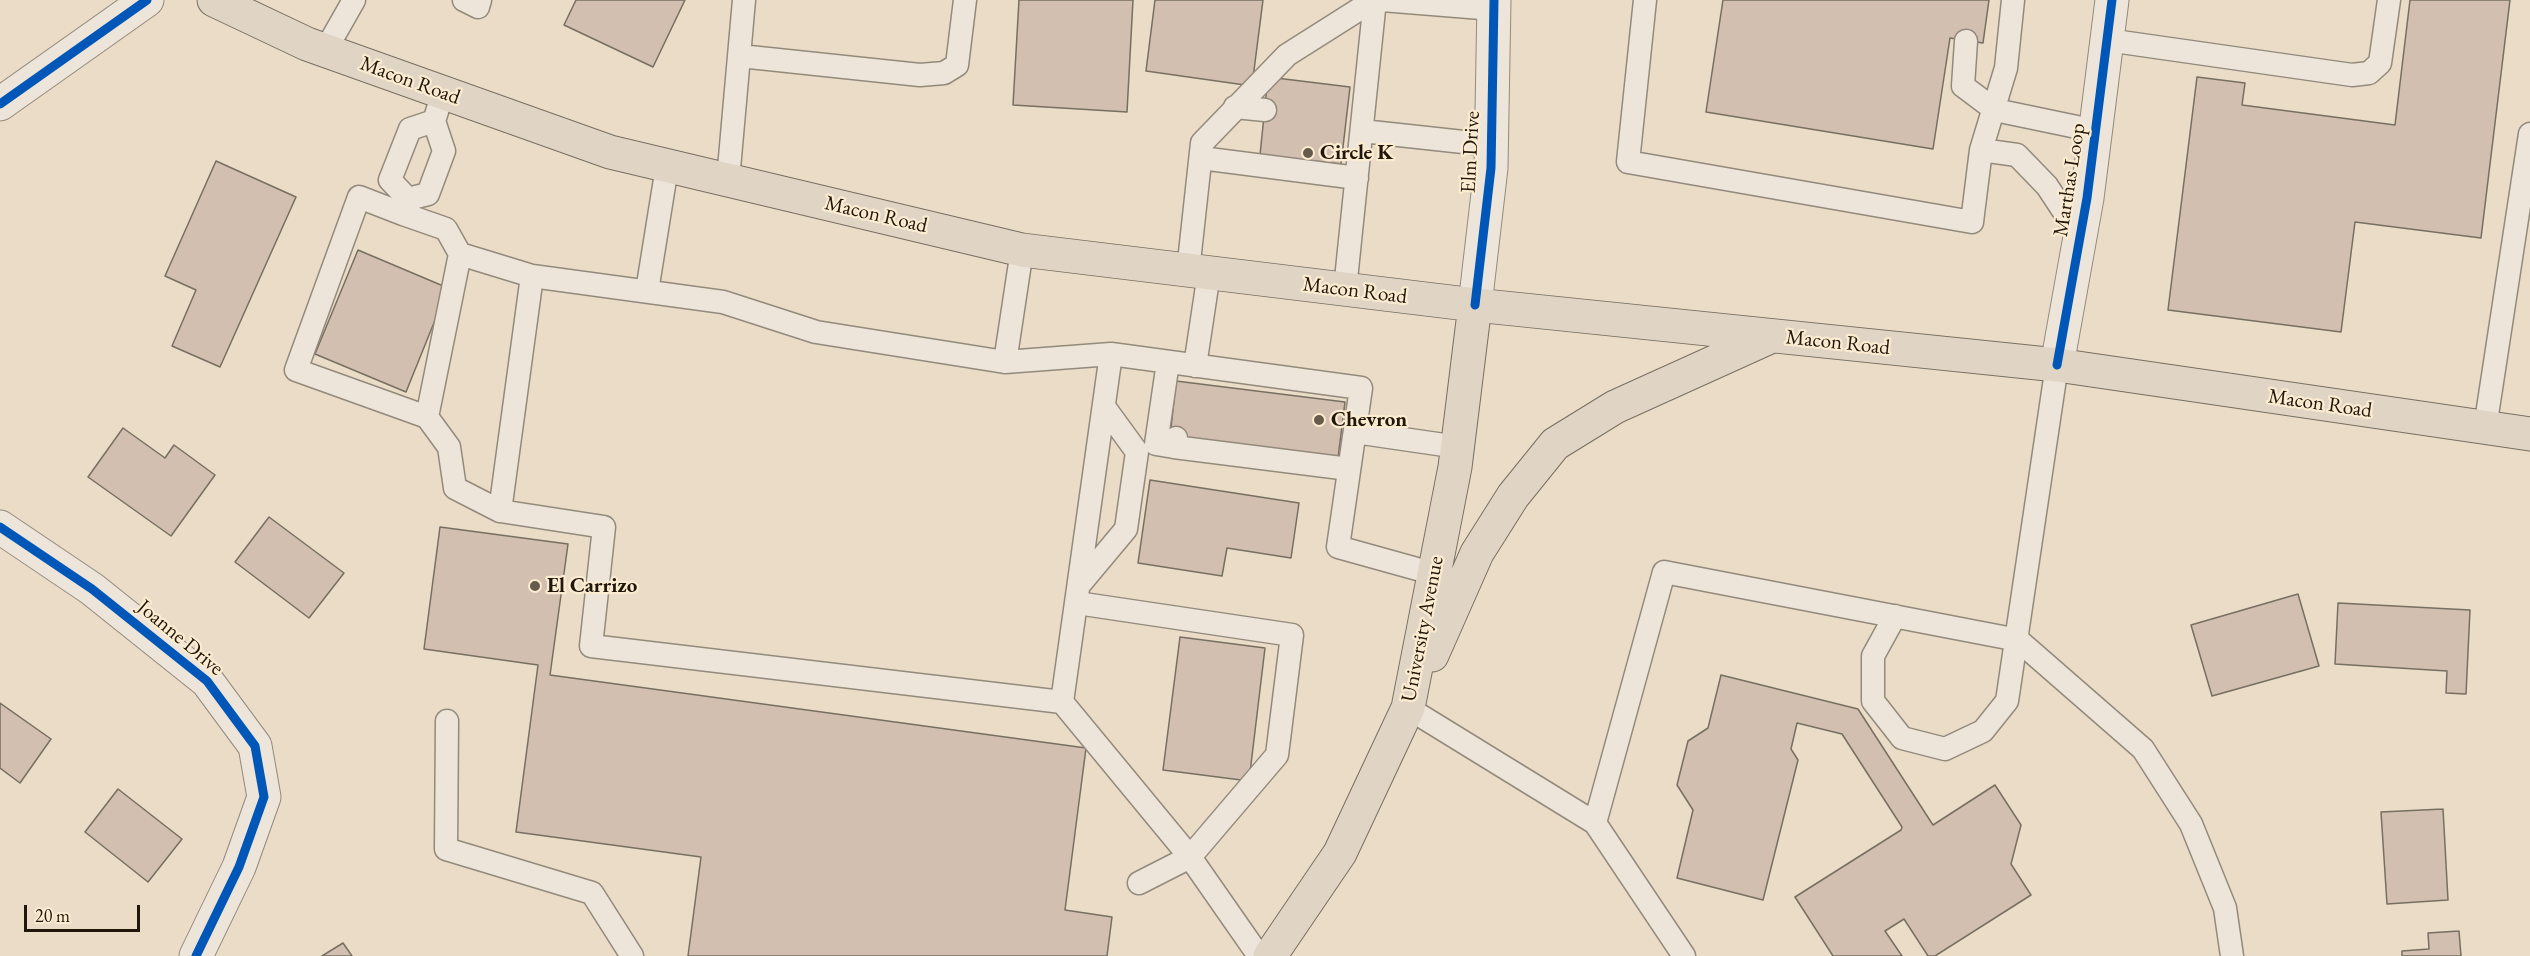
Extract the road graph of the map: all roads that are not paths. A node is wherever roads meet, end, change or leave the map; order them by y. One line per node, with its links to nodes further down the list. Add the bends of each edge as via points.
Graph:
1 (147, 0): 19 (street)
2 (214, 0): 17 (main road, Macon Road)
3 (354, 0): 17 (lane)
4 (464, 0): 5 (lane, via 478,7)
5 (480, 0)
6 (744, 0): 18 (lane)
7 (965, 0): 18 (lane, via 957,65 944,73 920,75)
8 (1374, 0): 21 (lane, via 1287,55); 24 (lane)
9 (1382, 0): 14 (lane)
10 (1645, 0): 28 (lane, via 1628,162 1972,222)
11 (2013, 0): 23 (lane, via 2006,68)
12 (2112, 0): 16 (street, Marthas Loop)
13 (2389, 0): 16 (lane, via 2380,63 2369,73 2352,75)
14 (1494, 4): 27 (street, Elm Drive)
15 (1966, 40): 23 (lane, via 1963,86)
16 (2107, 40): 25 (street, Marthas Loop)
17 (326, 51): 20 (main road, Macon Road)
18 (740, 56): 32 (lane)
19 (0, 104)
20 (439, 107): 30 (main road, Macon Road); 33 (lane, via 444,151 428,194); 33 (lane, via 410,129 390,180)
21 (1235, 107): 22 (lane); 29 (lane, via 1202,143)
22 (1265, 110)
23 (1995, 110): 25 (lane); 28 (lane)
24 (1357, 124): 27 (lane); 31 (lane)
25 (2096, 131): 34 (street, Marthas Loop)
26 (2530, 134): 49 (lane)
27 (1491, 145): 41 (street, Elm Drive)
28 (1981, 150): 34 (lane, via 2017,155 2047,186)
29 (1201, 158): 31 (lane); 37 (lane)
30 (667, 167): 32 (main road, Macon Road); 40 (lane)
31 (1357, 178): 39 (lane)
32 (728, 180): 35 (main road, Macon Road)
33 (405, 206): 36 (lane, via 446,229); 48 (lane, via 359,197 296,369)
34 (2080, 236): 45 (street, Marthas Loop)
35 (1022, 250): 37 (main road, Macon Road); 44 (lane)
36 (460, 254): 38 (lane); 48 (lane)
37 (1199, 272): 39 (main road, Macon Road); 46 (lane)
38 (532, 276): 40 (lane); 54 (lane)
39 (1345, 289): 41 (main road, Macon Road)
40 (647, 291): 44 (lane, via 723,302 816,332)
41 (1475, 305): 42 (main road, Macon Road); 52 (main road, University Avenue)
42 (1772, 336): 45 (main road, Macon Road); 61 (main road, via 1615,407 1555,444 1513,496 1477,553)
43 (1111, 354): 44 (lane); 46 (lane); 47 (lane)
44 (1005, 362)
45 (2057, 365): 49 (main road, Macon Road); 59 (lane)
46 (1184, 369): 50 (lane, via 1226,379 1332,392 1361,388); 53 (lane, via 1156,444 1321,461)
47 (1105, 408): 57 (lane); 57 (lane, via 1137,452 1126,529)
48 (427, 417): 54 (lane, via 449,447 455,488)
49 (2485, 428): 51 (main road, Macon Road)
50 (1355, 432): 52 (lane); 53 (lane)
51 (2530, 434)
52 (1458, 447): 56 (main road, University Avenue)
53 (1349, 469): 56 (lane, via 1338,547)
54 (500, 511): 60 (lane, via 604,527 591,646)
55 (0, 527): 66 (street, Joanne Drive, via 92,589 207,681 255,746 264,797 239,867)
56 (1435, 574): 61 (main road, University Avenue)
57 (1078, 593): 60 (lane); 64 (lane, via 1292,635 1277,754)
58 (1895, 616): 59 (lane); 59 (lane, via 1873,656 1873,701 1902,738 1945,749 1983,731 2007,701); 63 (lane, via 1664,572)
59 (2018, 640): 71 (lane, via 2143,749 2191,824 2225,908)
60 (1062, 702): 64 (lane)
61 (1408, 708): 63 (lane); 69 (main road, University Avenue, via 1340,853)
62 (447, 721): 67 (lane, via 446,849 592,893)
63 (1595, 823): 70 (lane)
64 (1190, 857): 65 (lane); 68 (lane)
65 (1139, 883)
66 (196, 956)
67 (632, 956)
68 (1260, 956)
69 (1270, 956)
70 (1684, 956)
71 (2232, 956)

